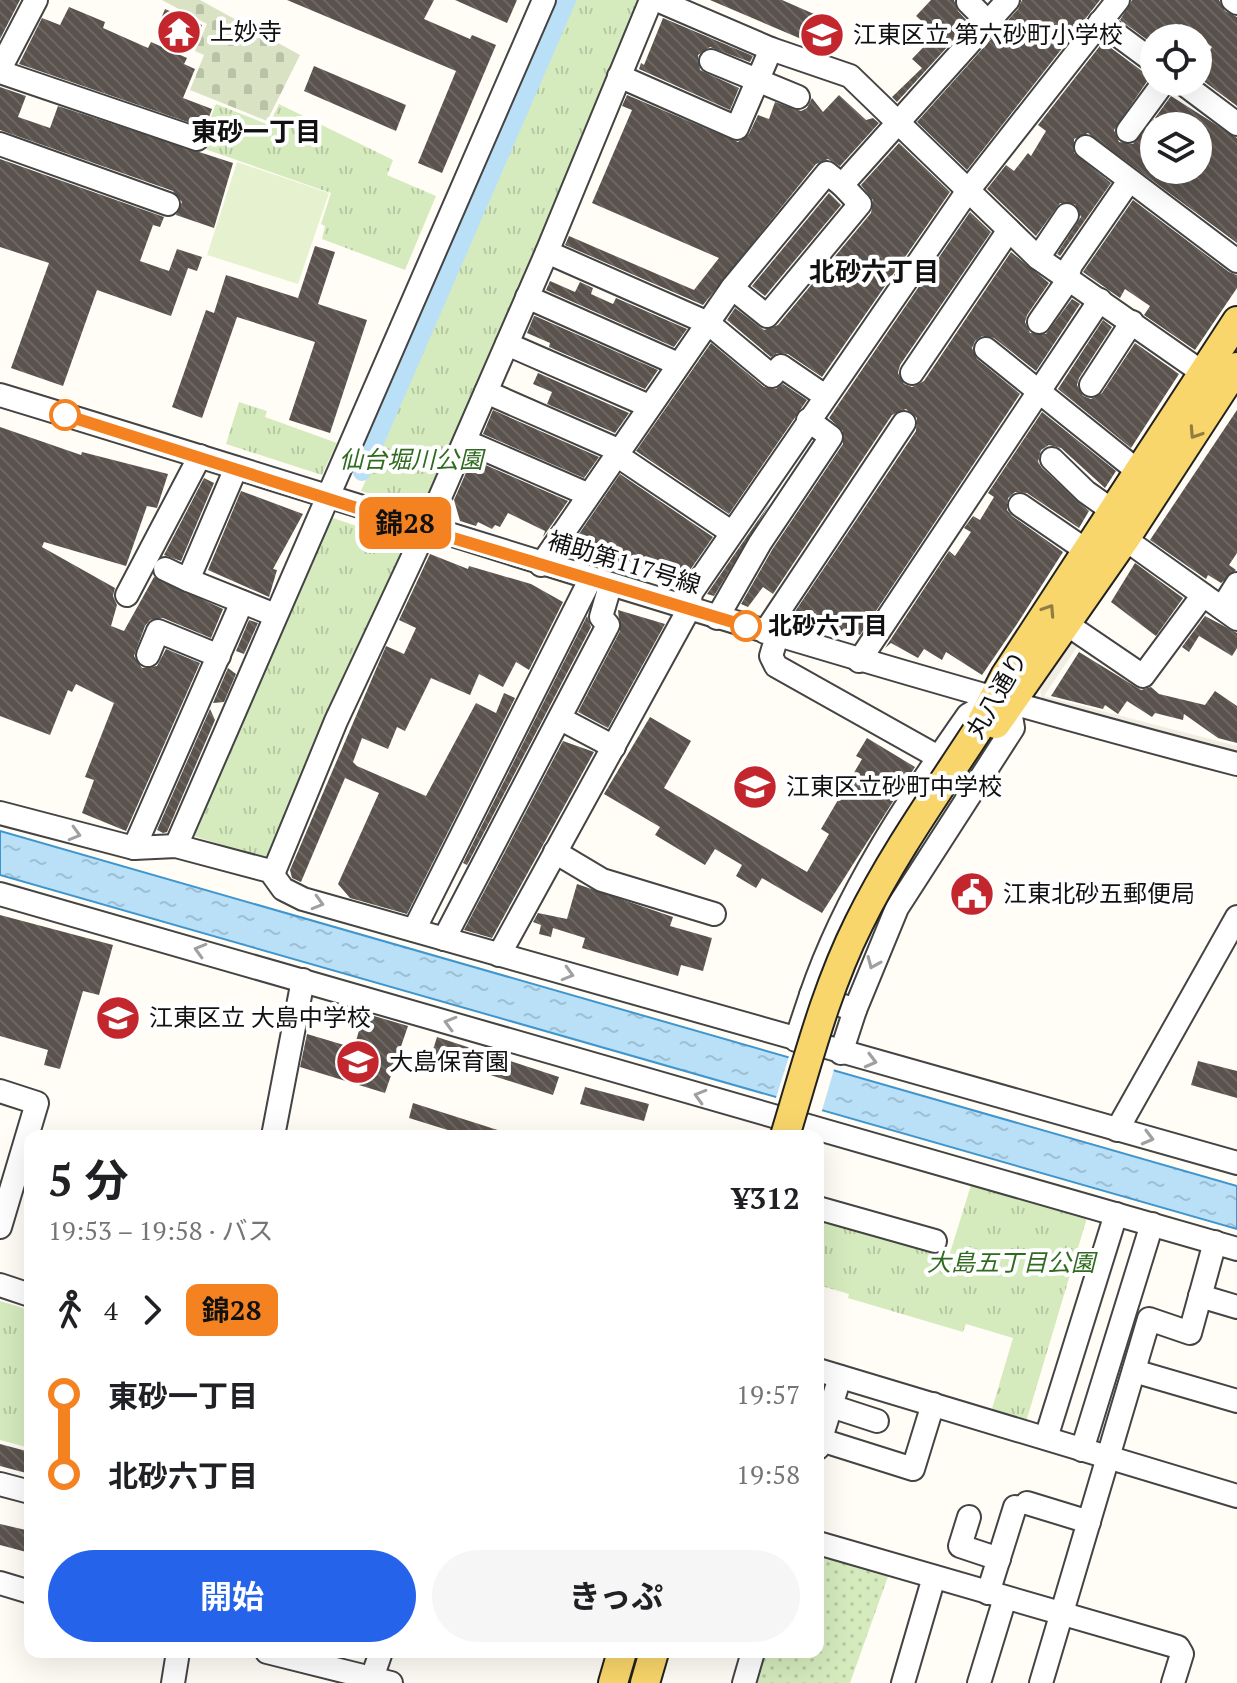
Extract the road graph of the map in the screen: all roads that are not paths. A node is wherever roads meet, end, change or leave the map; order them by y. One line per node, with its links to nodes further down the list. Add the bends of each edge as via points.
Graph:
1 (36, 0): 12 (street)
2 (544, 0): 61 (street)
3 (654, 0): 9 (street); 13 (street)
4 (970, 0): 7 (street)
5 (1008, 0): 7 (street)
6 (1118, 0): 8 (street)
7 (988, 22): 18 (street)
8 (1100, 22): 10 (street); 26 (street)
9 (771, 49): 14 (street); 18 (street, via 850,76)
10 (1140, 52)
11 (711, 61): 14 (street)
12 (0, 70): 21 (street)
13 (619, 76): 14 (street, via 737,128); 30 (street)
14 (758, 80): 17 (street)
15 (1154, 96): 20 (street)
16 (1200, 96): 19 (street)
17 (798, 97)
18 (898, 124): 25 (street); 26 (street)
19 (1237, 124)
20 (1128, 131)
21 (197, 139)
22 (0, 144): 27 (street)
23 (1086, 147): 24 (street)
24 (1129, 181): 32 (street); 33 (street)
25 (842, 185): 34 (street, via 827,173); 34 (street, via 860,204 767,316)
26 (967, 192): 29 (street); 50 (street)
27 (168, 204)
28 (1067, 215): 31 (street)
29 (1009, 230): 31 (street); 44 (street)
30 (547, 252): 35 (street); 40 (street)
31 (1038, 258): 33 (street)
32 (1237, 261)
33 (1066, 277): 36 (street); 38 (street)
34 (732, 288): 40 (street)
35 (527, 297): 41 (street); 43 (street)
36 (1100, 300): 39 (street); 47 (street)
37 (1237, 321): 45 (main road, 丸八通り)
38 (1039, 322)
39 (1132, 322): 45 (street); 46 (street)
40 (708, 323): 43 (street); 50 (street, via 772,376 781,366)
41 (507, 344): 48 (street); 51 (street)
42 (986, 349): 47 (street)
43 (678, 364): 51 (street)
44 (912, 373)
45 (1221, 376): 59 (main road, 丸八通り); 66 (main road, 丸八通り, one-way to 66)
46 (1091, 385)
47 (1038, 391): 59 (street); 83 (street)
48 (486, 392): 54 (street); 55 (street)
49 (0, 395): 56 (street, 補助第117号線)
50 (825, 396): 52 (street)
51 (649, 406): 55 (street)
52 (808, 420): 65 (street); 78 (street, via 831,437)
53 (904, 423): 80 (street)
54 (465, 441): 60 (street); 64 (street)
55 (617, 452): 60 (street); 65 (street)
56 (200, 456): 58 (street, 補助第117号線); 73 (street)
57 (1052, 459): 63 (street)
58 (236, 468): 61 (street, 補助第117号線); 70 (street)
59 (1139, 472): 63 (main road, 丸八通り)
60 (587, 494): 68 (street)
61 (326, 497): 64 (street, 補助第117号線); 77 (street)
62 (1020, 505): 67 (street)
63 (1113, 511): 67 (main road, 丸八通り)
64 (423, 529): 68 (street, 補助第117号線); 94 (street)
65 (731, 532): 76 (street, via 691,593)
66 (1125, 539): 75 (street); 79 (main road, 丸八通り)
67 (1087, 551): 84 (main road, 丸八通り, one-way to 67, via 1005,676)
68 (541, 565): 71 (street, 補助第117号線)
69 (165, 569): 70 (street)
70 (188, 580): 74 (street)
71 (600, 583): 76 (street, 補助第117号線); 85 (street, via 601,617 608,625); 98 (street)
72 (1237, 584): 75 (street)
73 (127, 595)
74 (242, 602): 77 (street); 82 (street)
75 (1221, 607): 79 (street, via 1143,676)
76 (689, 609): 78 (street, 補助第117号線); 87 (street)
77 (275, 615): 91 (street)
78 (717, 618): 80 (street, 補助第117号線)
79 (1068, 625): 84 (main road, 丸八通り)
80 (771, 634): 83 (street, 補助第117号線); 88 (street, via 776,666)
81 (148, 655): 82 (street, via 158,631)
82 (219, 656): 92 (street)
83 (859, 661): 84 (street, 補助第117号線)
84 (1002, 702): 86 (main road, 丸八通り); 88 (street, via 968,715); 89 (street, 補助第117号線); 103 (street, one-way to 103, via 1013,728 897,908)
85 (561, 719): 87 (street); 99 (street)
86 (982, 735): 109 (main road, 丸八通り, bridge, via 894,859 858,924); 110 (main road, 丸八通り, via 868,929 834,1017)
87 (614, 747): 93 (street)
88 (940, 758): 102 (street, via 859,885)
89 (1237, 764)
90 (0, 813): 92 (street, one-way to 92)
91 (176, 846): 92 (street); 94 (street)
92 (134, 848)
93 (555, 852): 96 (street, via 602,880); 100 (street)
94 (273, 874): 98 (street, one-way to 98, via 283,889 303,899)
95 (0, 894): 101 (street, one-way to 95)
96 (714, 914)
97 (1237, 917): 111 (street)
98 (414, 930): 99 (street)
99 (444, 939): 100 (street)
100 (499, 955): 104 (street, one-way to 104)
101 (303, 980): 108 (street); 109 (street, one-way to 101)
102 (811, 995): 103 (street); 104 (street)
103 (855, 1010): 105 (street)
104 (796, 1040): 105 (street)
105 (841, 1053): 111 (street, one-way to 111)
106 (0, 1091): 107 (street, via 37,1103)
107 (29, 1130)
108 (274, 1130)
109 (776, 1130)
110 (813, 1130)
111 (1117, 1130): 114 (street, one-way to 114)
112 (824, 1139): 116 (street)
113 (24, 1147): 118 (street)
114 (1237, 1163)
115 (824, 1210): 119 (street)
116 (1116, 1214): 117 (street); 134 (street)
117 (1152, 1224): 120 (street); 136 (street)
118 (0, 1227)
119 (935, 1241)
120 (1215, 1242): 121 (street); 124 (street)
121 (1237, 1249)
122 (0, 1285): 123 (street)
123 (24, 1293)
124 (1200, 1296): 125 (street); 126 (street, via 1190,1333 1149,1319)
125 (1237, 1307)
126 (1134, 1371): 129 (street); 137 (street)
127 (824, 1372): 128 (street)
128 (840, 1377): 130 (street); 131 (street)
129 (1237, 1401)
130 (933, 1404): 134 (street); 135 (street, via 913,1469)
131 (831, 1406): 132 (street); 133 (street)
132 (877, 1421)
133 (824, 1428)
134 (1046, 1438): 136 (street)
135 (824, 1445)
136 (1082, 1450): 137 (street)
137 (1108, 1459): 140 (street); 142 (street)
138 (0, 1484): 139 (street)
139 (24, 1490)
140 (1237, 1496)
141 (969, 1517): 144 (street, via 960,1546)
142 (1089, 1522): 144 (street, via 1021,1505); 149 (street)
143 (824, 1545): 145 (street)
144 (999, 1559): 148 (street)
145 (934, 1577): 148 (street); 161 (street)
146 (0, 1583): 147 (street)
147 (24, 1590)
148 (996, 1596): 149 (street); 162 (street)
149 (1060, 1615): 163 (street); 164 (street, via 1178,1647 1182,1654)
150 (177, 1658): 157 (street)
151 (291, 1658): 156 (street)
152 (382, 1658): 156 (street)
153 (618, 1658): 158 (main road)
154 (652, 1658): 159 (main road)
155 (751, 1658): 160 (street)
156 (385, 1682)
157 (173, 1683)
158 (613, 1683)
159 (645, 1683)
160 (744, 1683)
161 (903, 1683)
162 (979, 1683)
163 (1041, 1683)
164 (1173, 1683)

